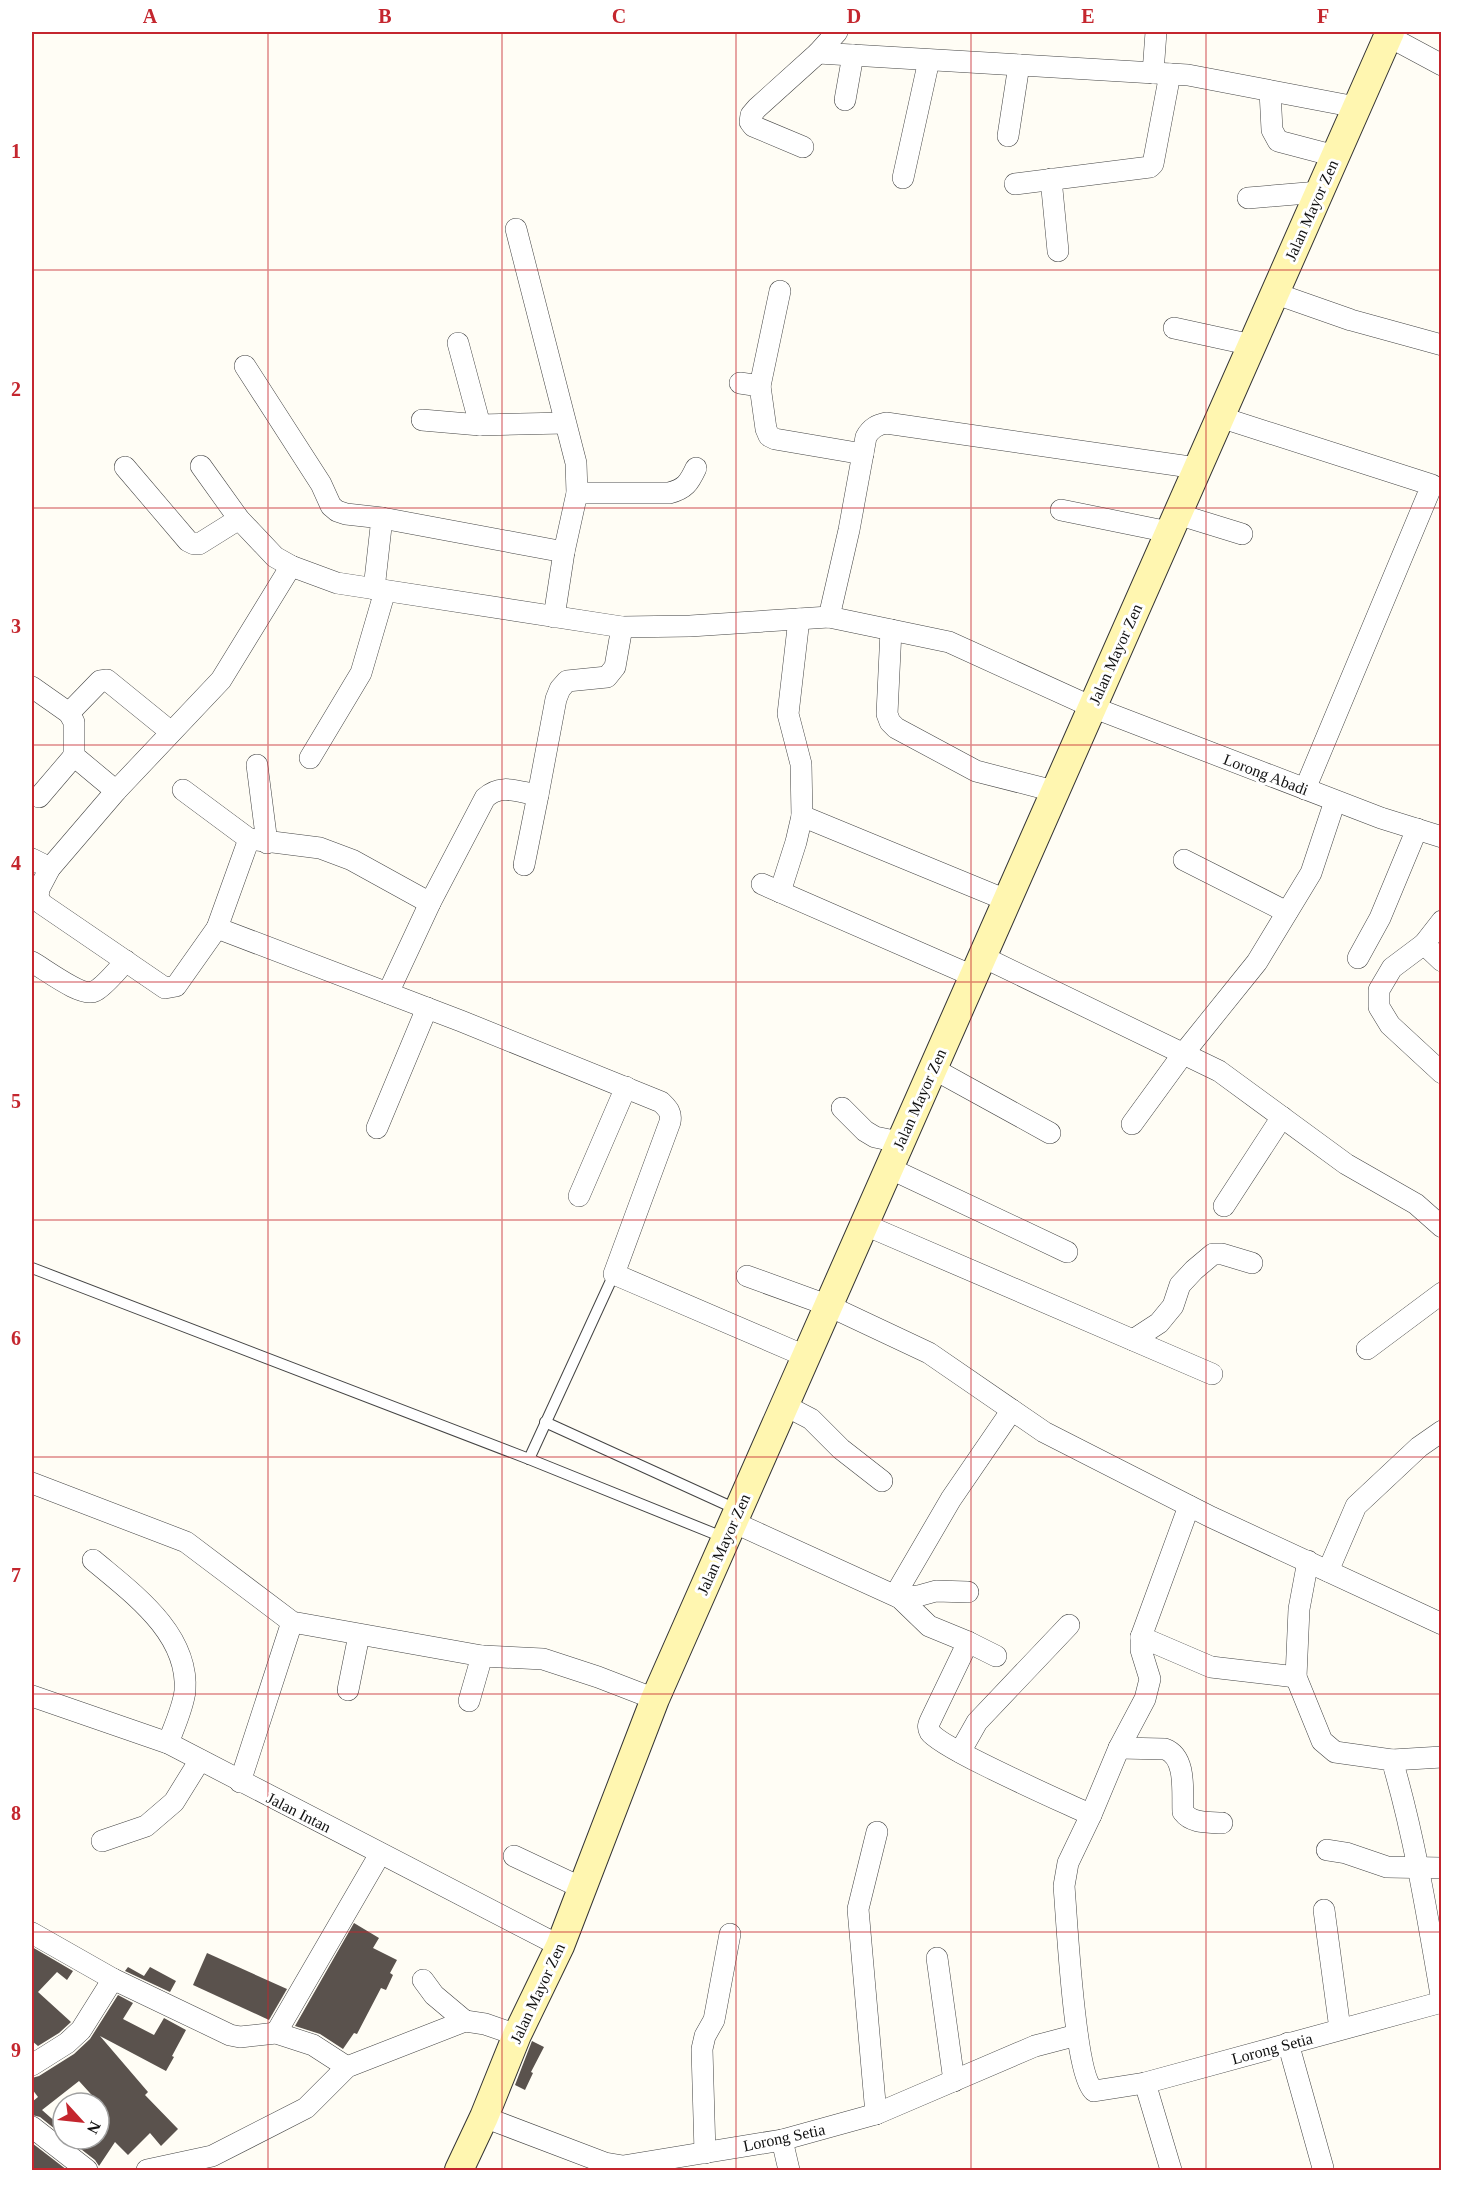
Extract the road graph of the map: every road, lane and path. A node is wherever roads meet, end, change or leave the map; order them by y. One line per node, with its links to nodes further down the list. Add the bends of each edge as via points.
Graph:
1 (837, 32): 4 (street)
2 (1156, 32): 9 (street)
3 (1389, 34): 8 (street); 12 (street, Jalan Mayor Zen)
4 (819, 53): 5 (street); 14 (street, via 751,115 753,126)
5 (853, 55): 6 (street); 11 (street)
6 (929, 60): 7 (street); 16 (street)
7 (1019, 65): 9 (street); 13 (street)
8 (1442, 66)
9 (1162, 73): 10 (street); 17 (street, via 1151,166)
10 (1270, 91): 12 (street); 15 (street, via 1272,130 1278,141)
11 (845, 100)
12 (1356, 107): 15 (street, Jalan Mayor Zen)
13 (1008, 136)
14 (802, 147)
15 (1335, 156): 19 (street, Jalan Mayor Zen)
16 (903, 178)
17 (1051, 179): 18 (street); 22 (street)
18 (1015, 184)
19 (1319, 192): 20 (street); 24 (street, Jalan Mayor Zen)
20 (1248, 198)
21 (516, 229): 32 (street)
22 (1058, 251)
23 (780, 291): 34 (street, via 750,385 769,436)
24 (1274, 293): 27 (street, Jalan Mayor Zen); 28 (street, via 1351,320)
25 (1174, 328): 27 (street)
26 (458, 343): 33 (street)
27 (1252, 345): 30 (street, Jalan Mayor Zen)
28 (1442, 345)
29 (245, 366): 42 (street, via 331,506 346,514)
30 (1220, 417): 38 (street, Jalan Mayor Zen); 39 (street)
31 (422, 420): 33 (street)
32 (565, 423): 33 (street); 40 (street, via 576,463)
33 (480, 425)
34 (863, 454): 38 (street, via 871,429 886,423); 50 (street)
35 (201, 466): 43 (street, Lorong Abadi)
36 (125, 467): 43 (street, via 194,544)
37 (696, 468): 40 (street, via 688,485 669,493)
38 (1197, 468): 44 (street, Jalan Mayor Zen)
39 (1437, 487): 61 (street)
40 (577, 493): 46 (street)
41 (1061, 510): 44 (street)
42 (382, 518): 46 (street); 48 (street)
43 (239, 519): 47 (street, Lorong Abadi, via 274,557)
44 (1173, 523): 45 (street); 55 (street, Jalan Mayor Zen)
45 (1242, 534)
46 (564, 552): 49 (street)
47 (291, 566): 48 (street, Lorong Abadi, via 337,584); 57 (street, via 221,680)
48 (379, 590): 49 (street, Lorong Abadi); 59 (street, via 361,673)
49 (554, 617): 52 (street, Lorong Abadi)
50 (829, 617): 51 (street, Lorong Abadi); 53 (street, Lorong Abadi)
51 (799, 619): 52 (street, Lorong Abadi); 68 (street, via 788,714 801,764)
52 (622, 627): 65 (street, via 615,668 607,677 567,681 560,689)
53 (891, 630): 55 (street, Lorong Abadi, via 949,642); 64 (street, via 886,714 890,722 976,771)
54 (32, 687): 56 (street)
55 (1092, 707): 61 (street, Lorong Abadi); 64 (street, Jalan Mayor Zen)
56 (69, 713): 57 (street, via 100,681 107,680); 58 (street, via 74,722)
57 (171, 732): 63 (street)
58 (74, 756): 63 (street); 66 (street)
59 (310, 758)
60 (257, 765): 71 (street)
61 (1305, 789): 67 (street, Lorong Abadi)
62 (183, 790): 71 (street)
63 (116, 791): 73 (street)
64 (1054, 791): 75 (street, Jalan Mayor Zen)
65 (538, 795): 74 (street); 76 (street, via 502,789 485,798)
66 (39, 797)
67 (1335, 801): 69 (street, Lorong Abadi); 77 (street, via 1311,873)
68 (802, 816): 75 (street); 85 (street, via 796,842 771,888)
69 (1417, 829): 70 (street, Lorong Abadi); 81 (street, via 1380,918)
70 (1442, 837)
71 (258, 841): 76 (street, via 320,848 352,860); 79 (street)
72 (1184, 860): 77 (street)
73 (41, 863): 82 (street, via 38,897 42,904)
74 (524, 865)
75 (1006, 900): 85 (street, Jalan Mayor Zen)
76 (430, 903): 86 (street)
77 (1287, 912): 88 (street, via 1257,962)
78 (1442, 921): 80 (street)
79 (217, 928): 82 (street, via 173,988 165,988); 86 (street)
80 (1424, 944): 83 (street); 90 (street, via 1392,968 1379,990 1379,1007 1390,1025)
81 (1358, 958)
82 (126, 961): 84 (street, via 95,990 87,992)
83 (1442, 961)
84 (32, 962)
85 (977, 966): 88 (street); 89 (street, Jalan Mayor Zen)
86 (388, 993): 87 (street)
87 (427, 1008): 91 (street); 95 (street)
88 (1183, 1054): 93 (street, via 1219,1071); 94 (street)
89 (932, 1068): 96 (street); 97 (street, Jalan Mayor Zen)
90 (1442, 1073)
91 (627, 1087): 98 (street); 105 (street, via 661,1102 671,1115)
92 (842, 1108): 97 (street)
93 (1282, 1117): 99 (street); 101 (street, via 1346,1164 1416,1204)
94 (1132, 1124)
95 (377, 1128)
96 (1050, 1133)
97 (894, 1155): 100 (street, Jalan Mayor Zen); 102 (street)
98 (579, 1196)
99 (1224, 1206)
100 (863, 1224): 108 (street, Jalan Mayor Zen); 109 (street)
101 (1442, 1227)
102 (1067, 1252)
103 (1252, 1263): 109 (street, via 1213,1254 1180,1285 1173,1306 1159,1323)
104 (32, 1268): 117 (lane)
105 (614, 1274): 111 (street); 115 (lane)
106 (747, 1276): 108 (street)
107 (1442, 1293): 110 (street)
108 (827, 1305): 111 (street, Jalan Mayor Zen); 114 (street, via 929,1353)
109 (1133, 1340): 112 (street)
110 (1367, 1348)
111 (805, 1356): 113 (street, Jalan Mayor Zen)
112 (1212, 1374)
113 (784, 1405): 118 (street, via 811,1419); 121 (street, Jalan Mayor Zen)
114 (1012, 1410): 120 (street, via 1044,1432); 126 (street, via 951,1499)
115 (545, 1422): 117 (lane); 121 (lane)
116 (1442, 1431): 124 (street, via 1419,1447 1356,1506)
117 (529, 1459): 121 (lane)
118 (882, 1481)
119 (32, 1483): 127 (street, via 186,1542)
120 (1190, 1506): 123 (street); 131 (street)
121 (732, 1523): 126 (street); 138 (street, Jalan Mayor Zen)
122 (93, 1560): 140 (street, via 166,1628 183,1663 185,1692)
123 (1308, 1561): 124 (street); 135 (street, via 1299,1609)
124 (1328, 1571): 128 (street)
125 (968, 1592): 126 (street)
126 (898, 1596): 132 (street, via 929,1626)
127 (292, 1622): 130 (street); 146 (street)
128 (1442, 1624)
129 (1069, 1625): 142 (street, via 977,1722)
130 (359, 1635): 133 (street); 136 (street)
131 (1141, 1637): 135 (street, via 1211,1667); 141 (street, via 1150,1679)
132 (968, 1642): 134 (street); 142 (street, via 928,1725 931,1733)
133 (482, 1656): 138 (street, via 543,1659); 139 (street)
134 (996, 1656)
135 (1296, 1677): 145 (street, via 1322,1741 1335,1752)
136 (348, 1690)
137 (32, 1696): 140 (street, Jalan Intan)
138 (655, 1699): 156 (street, Jalan Mayor Zen)
139 (469, 1701)
140 (168, 1743): 144 (street, Jalan Intan)
141 (1119, 1748): 147 (street); 148 (street, via 1172,1752 1180,1762 1183,1812 1187,1818)
142 (960, 1752): 147 (street)
143 (1442, 1757): 145 (street)
144 (200, 1760): 146 (street, Jalan Intan); 150 (street, via 174,1802 146,1826)
145 (1392, 1760): 155 (street)
146 (240, 1782): 152 (street, Jalan Intan)
147 (1091, 1815): 169 (street, via 1068,1863 1064,1886)
148 (1222, 1823)
149 (877, 1832): 175 (street, via 858,1910)
150 (102, 1841)
151 (1328, 1850): 155 (street, via 1384,1867)
152 (380, 1854): 160 (street, Jalan Intan); 167 (street)
153 (514, 1856): 156 (street)
154 (1442, 1868): 155 (street)
155 (1417, 1869): 164 (street)
156 (582, 1888): 160 (street, Jalan Mayor Zen)
157 (1324, 1910): 166 (street)
158 (32, 1934): 162 (street)
159 (730, 1934): 179 (street, via 714,2020 702,2049)
160 (560, 1946): 168 (street, Jalan Mayor Zen)
161 (937, 1958): 173 (street)
162 (113, 1979): 167 (street, via 230,2035); 171 (street, via 81,2031)
163 (423, 1980): 165 (street, via 434,1995)
164 (1442, 2001): 166 (street, Lorong Setia)
165 (465, 2021): 168 (street); 172 (street)
166 (1340, 2029): 170 (street, Lorong Setia)
167 (276, 2033): 172 (street, via 313,2045)
168 (517, 2035): 176 (street, Jalan Mayor Zen)
169 (1077, 2036): 173 (street, Lorong Setia, via 1035,2046); 174 (street, Lorong Setia, via 1092,2090)
170 (1288, 2043): 174 (street, Lorong Setia); 180 (street)
171 (32, 2065)
172 (347, 2067): 182 (street, via 306,2108 259,2133 212,2156)
173 (954, 2081): 175 (street, Lorong Setia)
174 (1145, 2083): 185 (street)
175 (876, 2114): 178 (street, Lorong Setia)
176 (483, 2117): 179 (street, Lorong Setia, via 605,2163 623,2166); 183 (street, Jalan Mayor Zen)
177 (32, 2127): 181 (street)
178 (782, 2140): 179 (street, Lorong Setia); 184 (street)
179 (705, 2153)
180 (1323, 2168)
181 (87, 2170)
182 (147, 2170)
183 (459, 2170)
184 (789, 2170)
185 (1171, 2170)

